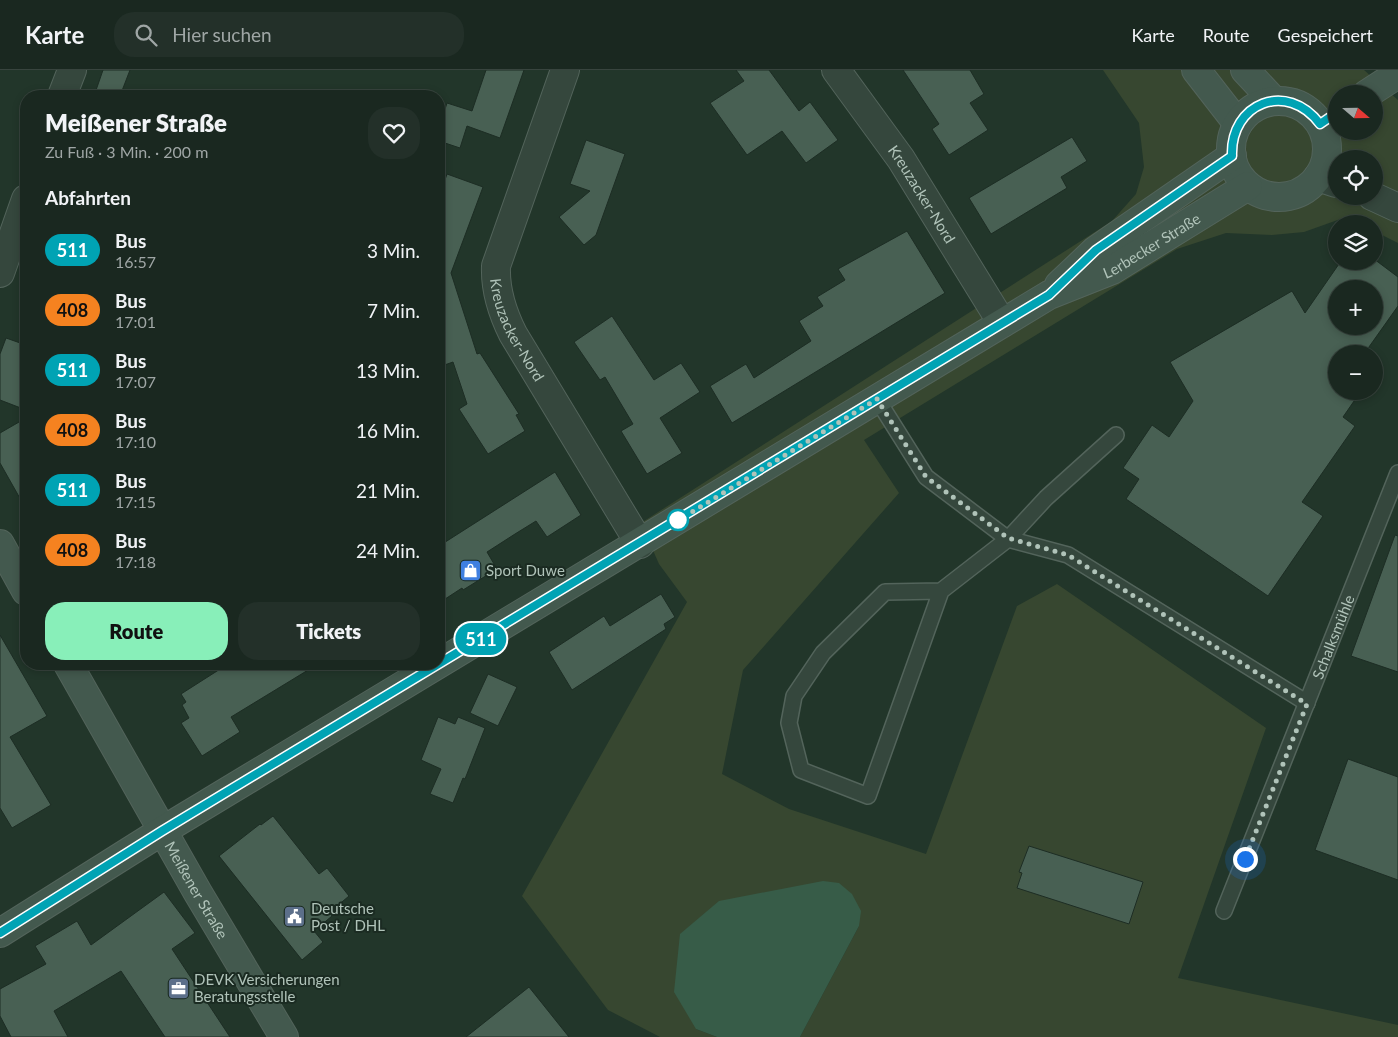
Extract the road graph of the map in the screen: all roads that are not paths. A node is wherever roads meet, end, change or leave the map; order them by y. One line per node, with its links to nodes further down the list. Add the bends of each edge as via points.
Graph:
1 (72, 70): 8 (street)
2 (565, 70): 26 (street, Kreuzacker-Nord, via 496,266 496,281 512,334)
3 (836, 70): 20 (street, Kreuzacker-Nord, via 901,159)
4 (1196, 70): 11 (street)
5 (1245, 70): 9 (street)
6 (1398, 74): 7 (street)
7 (1381, 85)
8 (64, 90)
9 (1274, 101): 10 (street, via 1296,104); 11 (street, via 1254,108)
10 (1328, 119): 13 (street, via 1323,167)
11 (1238, 124): 12 (street, via 1231,145)
12 (1232, 156): 14 (street, via 1237,172); 19 (street, Lerbecker Straße, via 1096,250)
13 (1327, 180): 14 (street, via 1292,194 1277,196)
14 (1248, 186): 19 (street, Lerbecker Straße, via 1112,270)
15 (1383, 201): 16 (street)
16 (1398, 208)
17 (20, 216): 18 (street)
18 (0, 273)
19 (1049, 295): 20 (street, Lerbecker Straße)
20 (1002, 323): 21 (street, Lerbecker Straße)
21 (877, 399): 24 (lane, via 926,477); 26 (street, Lerbecker Straße)
22 (1116, 435): 24 (lane, via 1046,498)
23 (1398, 473): 32 (lane, Schalksmühle)
24 (1008, 538): 28 (lane); 32 (lane, via 1068,555)
25 (0, 544): 27 (street)
26 (640, 544): 29 (street, Lerbecker Straße)
27 (20, 580)
28 (941, 591): 28 (lane, via 868,796 800,770 789,723 794,696 823,654 885,592)
29 (445, 661)
30 (71, 670): 33 (street, Meißener Straße)
31 (430, 670): 33 (street, Lerbecker Straße)
32 (1307, 704): 34 (lane, Schalksmühle)
33 (162, 831): 35 (street, Lerbecker Straße); 36 (street, Meißener Straße)
34 (1224, 911)
35 (0, 933)
36 (284, 1037)

